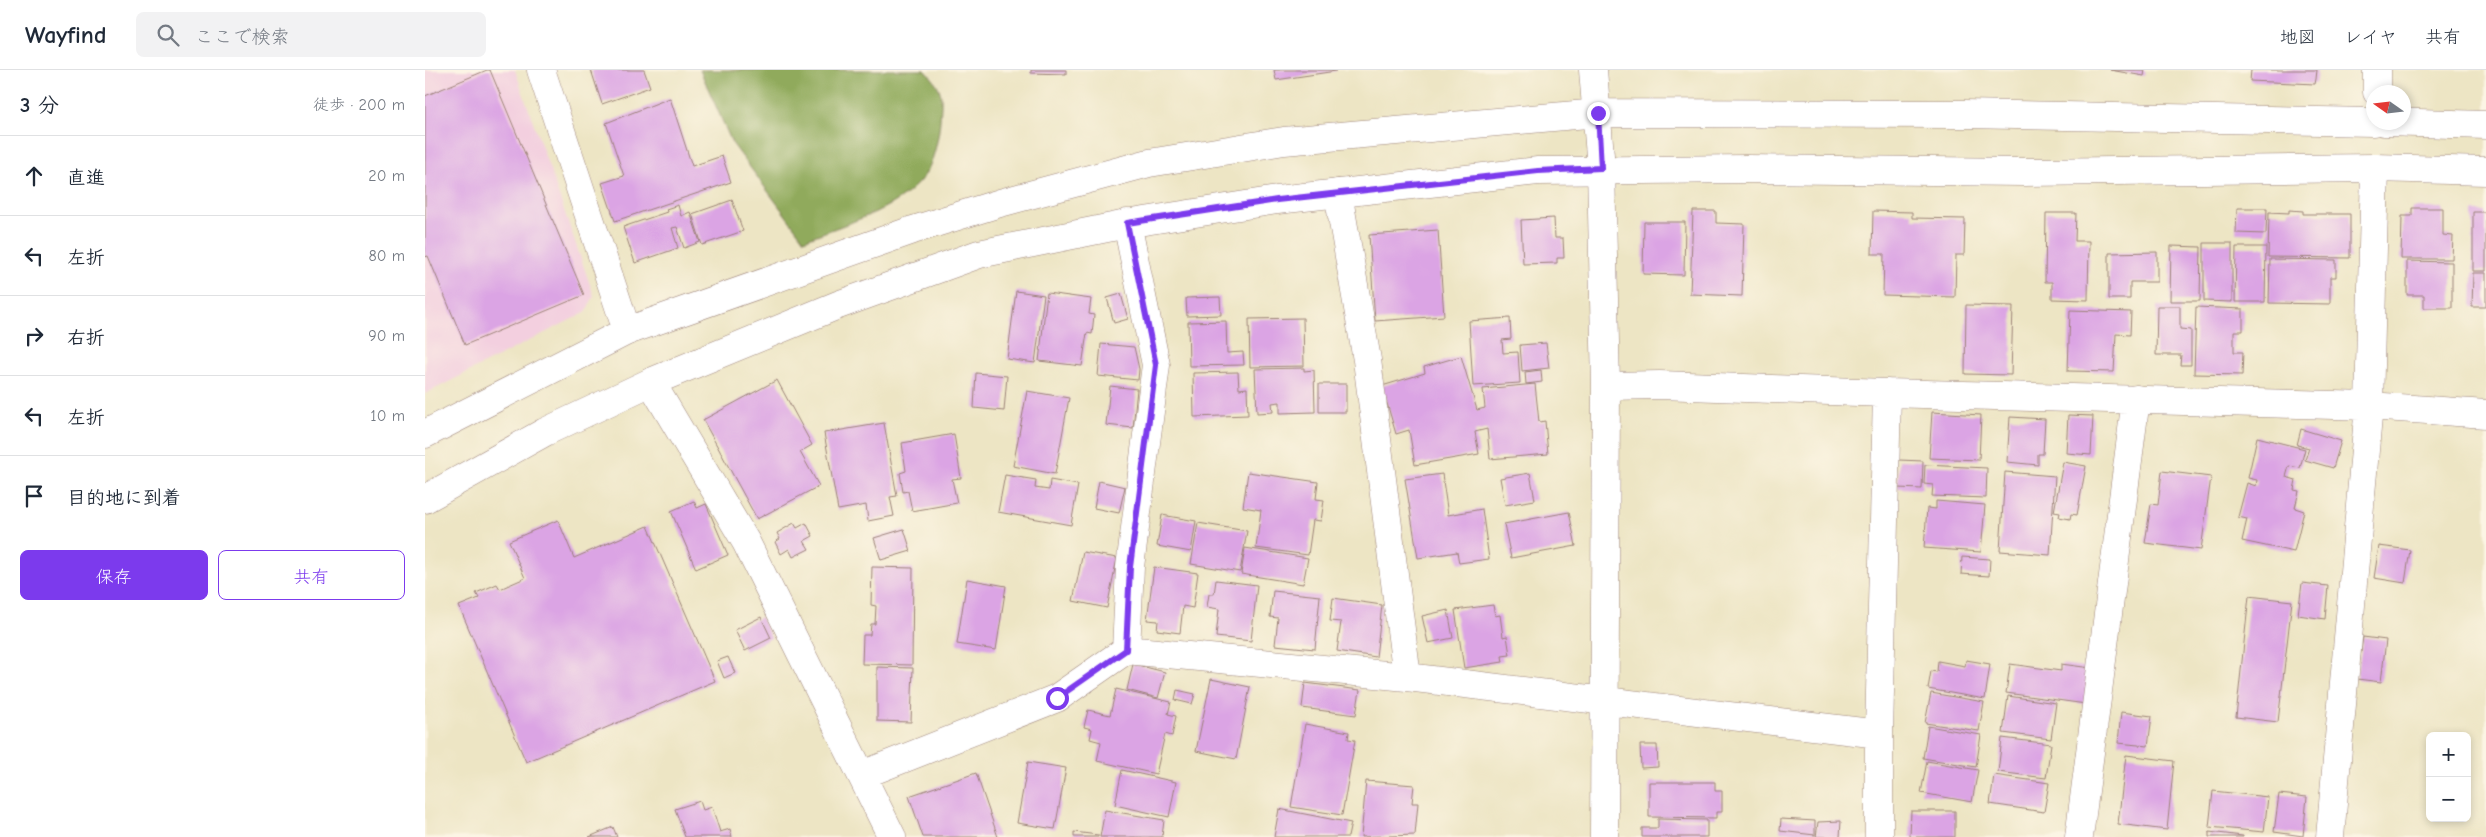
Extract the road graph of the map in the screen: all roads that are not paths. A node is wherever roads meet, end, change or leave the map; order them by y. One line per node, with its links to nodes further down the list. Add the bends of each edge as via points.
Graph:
1 (541, 70): 14 (street)
2 (1593, 70): 5 (street)
3 (2377, 70): 4 (street)
4 (2377, 85)
5 (1598, 113): 6 (street, via 1963,114); 9 (street); 14 (street, via 1284,141 1149,163 913,230)
6 (2366, 122)
7 (2411, 123): 8 (street)
8 (2486, 125)
9 (1601, 168): 10 (street, via 2023,172); 12 (street, via 1538,171); 16 (street)
10 (2375, 168): 11 (street); 19 (street)
11 (2486, 171)
12 (1338, 193): 13 (street); 24 (street, via 1367,360)
13 (1127, 223): 15 (street, via 979,254 838,305); 23 (street, via 1156,365 1130,567)
14 (627, 331): 21 (street)
15 (651, 382): 22 (street, via 545,432); 27 (street, via 746,542)
16 (1607, 386): 17 (street); 25 (street)
17 (1887, 393): 18 (street); 26 (street)
18 (2136, 399): 19 (street); 31 (street)
19 (2369, 406): 20 (street); 32 (street)
20 (2486, 414)
21 (425, 434)
22 (425, 499)
23 (1126, 650): 24 (street); 27 (street, via 1057,698)
24 (1407, 677): 25 (street)
25 (1606, 703): 26 (street); 29 (street)
26 (1879, 734): 30 (street)
27 (862, 775): 28 (street)
28 (892, 837)
29 (1604, 837)
30 (1879, 837)
31 (2079, 837)
32 (2330, 837)

